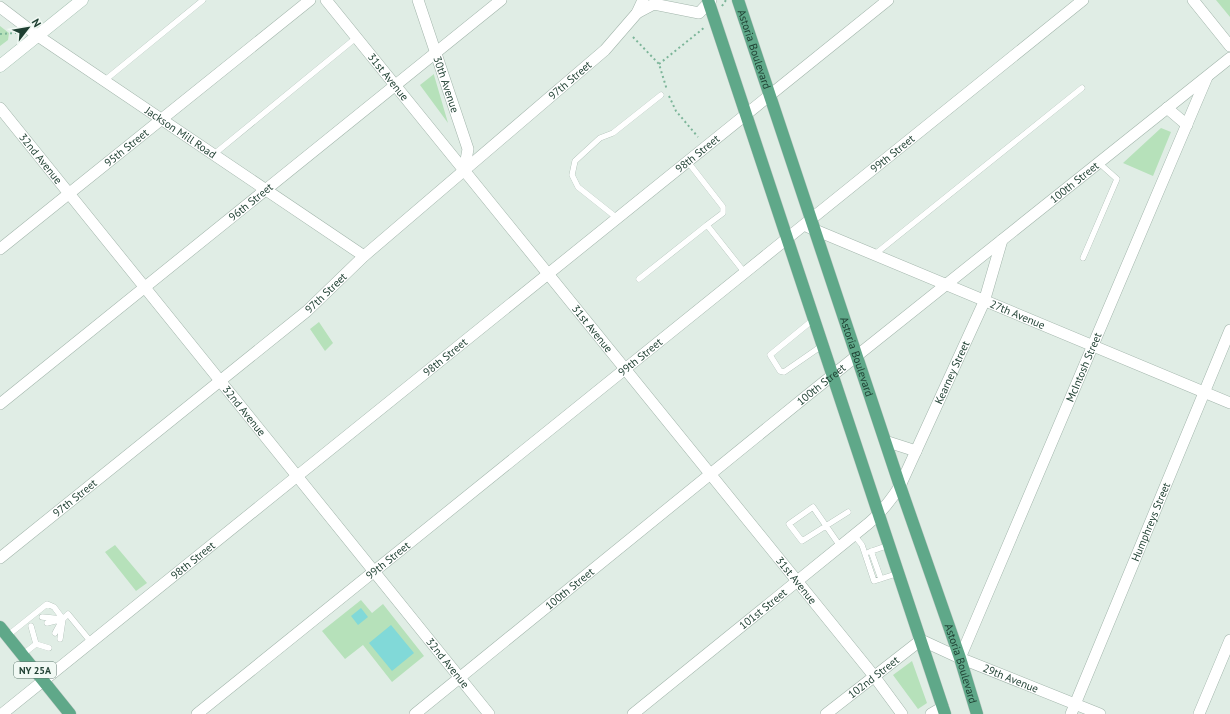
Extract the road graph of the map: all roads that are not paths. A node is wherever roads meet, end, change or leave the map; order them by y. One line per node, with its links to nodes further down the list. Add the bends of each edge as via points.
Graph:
1 (82, 0): 15 (main road)
2 (203, 0): 22 (lane)
3 (310, 0): 30 (street, 95th Street)
4 (326, 0): 16 (street, 31st Avenue)
5 (418, 0): 18 (street, 30th Avenue)
6 (501, 0): 18 (street, 96th Street)
7 (643, 0): 14 (street, 97th Street)
8 (738, 0): 26 (main road, Astoria Boulevard)
9 (888, 0): 26 (street, 98th Street)
10 (1083, 0): 40 (street, 99th Street)
11 (1193, 0): 17 (street)
12 (709, 1): 14 (street, 97th Street, via 699,13 654,4); 29 (main road)
13 (0, 7): 15 (street, Jackson Mill Road)
14 (637, 13): 35 (street, 97th Street, via 605,50)
15 (38, 36): 20 (main road); 22 (street, Jackson Mill Road)
16 (357, 37): 23 (street, 31st Avenue); 32 (lane)
17 (1230, 46)
18 (436, 53): 23 (street, 96th Street); 35 (street, 30th Avenue, via 468,149)
19 (1230, 58): 21 (street, 100th Street)
20 (0, 66)
21 (1207, 76): 28 (street, 100th Street); 31 (street, McIntosh Street)
22 (104, 81): 30 (street, Jackson Mill Road)
23 (395, 85): 35 (street, 31st Avenue); 36 (street, 96th Street)
24 (1082, 88): 44 (lane)
25 (662, 95): 38 (lane, via 613,133 600,138 575,161 572,175 578,187)
26 (770, 95): 29 (street, 98th Street); 40 (main road, Astoria Boulevard)
27 (0, 108): 37 (street, 32nd Avenue)
28 (1167, 108): 31 (street); 34 (street, 100th Street)
29 (747, 114): 33 (street, 98th Street); 41 (main road)
30 (161, 119): 32 (street, Jackson Mill Road); 37 (street, 95th Street)
31 (1187, 124): 56 (street, McIntosh Street)
32 (213, 155): 36 (street, Jackson Mill Road)
33 (688, 162): 38 (street, 98th Street); 39 (lane, via 723,207 723,212)
34 (1099, 163): 42 (street, 100th Street); 46 (lane, via 1117,179)
35 (464, 171): 45 (street, 97th Street); 48 (street, 31st Avenue)
36 (265, 190): 45 (street, Jackson Mill Road); 51 (street, 96th Street)
37 (69, 193): 43 (street, 95th Street); 51 (street, 32nd Avenue)
38 (617, 218): 48 (street, 98th Street)
39 (707, 225): 47 (lane); 49 (lane)
40 (810, 225): 41 (street, 99th Street); 44 (street, 27th Avenue); 57 (main road, Astoria Boulevard)
41 (789, 238): 47 (street, 99th Street); 53 (main road)
42 (1002, 240): 50 (street, 100th Street); 52 (street, Kearney Street)
43 (0, 249)
44 (874, 255): 50 (street, 27th Avenue)
45 (364, 256): 60 (street, 97th Street, via 307,311)
46 (1083, 258)
47 (745, 273): 58 (street, 99th Street)
48 (548, 274): 58 (street, 31st Avenue); 66 (street, 98th Street)
49 (639, 279)
50 (945, 286): 52 (street, 27th Avenue); 57 (street, 100th Street)
51 (145, 287): 60 (street, 32nd Avenue); 63 (street, 96th Street)
52 (984, 302): 56 (street, 27th Avenue); 65 (street, Kearney Street)
53 (814, 319): 55 (main road); 55 (lane, via 770,355 780,371 784,372)
54 (1230, 330): 61 (street, Humphreys Street)
55 (823, 345): 59 (main road)
56 (1093, 347): 61 (street, 27th Avenue); 98 (street, McIntosh Street)
57 (856, 356): 59 (street, 100th Street); 64 (main road, Astoria Boulevard)
58 (624, 370): 67 (street, 31st Avenue); 79 (street, 99th Street)
59 (833, 375): 67 (street, 100th Street); 71 (main road)
60 (220, 380): 66 (street, 32nd Avenue); 78 (street, 97th Street)
61 (1204, 393): 62 (street, 27th Avenue); 102 (street, Humphreys Street)
62 (1230, 403)
63 (0, 404)
64 (885, 441): 65 (street); 68 (main road, Astoria Boulevard)
65 (916, 451): 68 (street, Kearney Street)
66 (297, 476): 79 (street, 32nd Avenue); 94 (street, 98th Street)
67 (710, 476): 82 (street, 31st Avenue); 100 (street, 100th Street)
68 (900, 486): 69 (street, Kearney Street); 98 (main road, Astoria Boulevard)
69 (890, 500): 71 (street, 101st Street)
70 (848, 512): 72 (lane)
71 (880, 514): 73 (street, 101st Street); 74 (main road)
72 (826, 526): 72 (lane, via 813,506 789,524 802,541); 75 (lane)
73 (854, 535): 75 (street, 101st Street); 77 (lane)
74 (890, 544): 76 (lane); 80 (main road)
75 (840, 546): 82 (street, 101st Street)
76 (871, 551): 77 (lane); 81 (lane)
77 (865, 554): 81 (lane, via 874,582)
78 (0, 558)
79 (374, 571): 100 (street, 32nd Avenue); 106 (street, 99th Street)
80 (899, 573): 81 (lane); 91 (main road)
81 (881, 579)
82 (796, 583): 99 (street, 31st Avenue); 109 (street, 101st Street)
83 (42, 617): 84 (lane)
84 (63, 618): 85 (lane); 87 (lane, via 54,607 46,604); 89 (lane); 90 (lane); 94 (lane, via 68,614)
85 (47, 623)
86 (31, 626): 95 (lane)
87 (4, 631): 97 (main road, NY 25A)
88 (36, 633): 95 (lane)
89 (55, 633)
90 (60, 639)
91 (921, 640): 98 (street, 29th Avenue); 99 (street, 102nd Street); 103 (main road)
92 (1230, 640): 115 (street)
93 (44, 642): 95 (lane)
94 (91, 642): 101 (street, 98th Street)
95 (36, 644): 96 (lane); 97 (lane)
96 (49, 648)
97 (22, 654): 101 (main road, NY 25A)
98 (960, 658): 102 (street, 29th Avenue); 113 (main road, Astoria Boulevard)
99 (874, 676): 110 (street, 102nd Street); 111 (street, 31st Avenue)
100 (460, 678): 107 (street, 100th Street); 108 (street, 32nd Avenue)
101 (43, 680): 104 (street, 98th Street); 105 (main road, NY 25A)
102 (1073, 709): 114 (street, 29th Avenue)
103 (944, 710): 112 (street)
104 (2, 714)
105 (70, 714)
106 (197, 714)
107 (415, 714)
108 (489, 714)
109 (633, 714)
110 (826, 714)
111 (902, 714)
112 (931, 714)
113 (977, 714)
114 (1100, 714)
115 (1199, 714)

